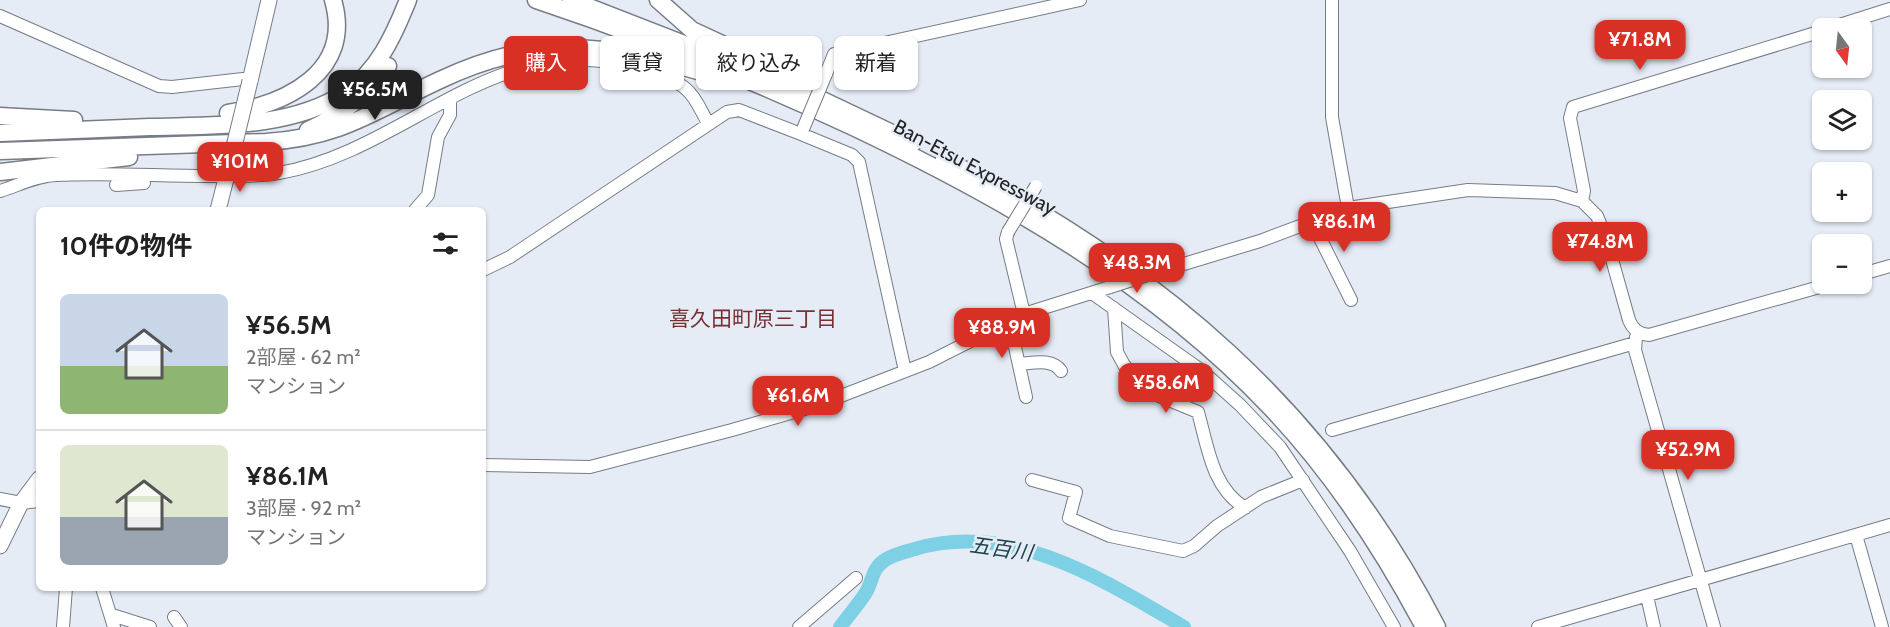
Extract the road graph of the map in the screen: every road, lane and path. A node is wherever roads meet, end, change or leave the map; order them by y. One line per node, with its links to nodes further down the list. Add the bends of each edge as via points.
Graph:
1 (269, 0): 14 (main road)
2 (333, 0): 17 (highway, via 337,17 335,40 326,61 310,81 290,96 268,105)
3 (536, 0): 20 (highway, Ban-Etsu Expressway, via 699,61)
4 (571, 0): 24 (highway, Ban-Etsu Expressway, via 797,88)
5 (658, 0): 24 (highway, via 692,30 842,99)
6 (1080, 0): 22 (street, bridge, via 834,54)
7 (1332, 0): 38 (street, via 1332,117)
8 (411, 1): 17 (highway, via 374,57 356,76 333,90 267,112); 23 (highway, via 384,53 366,75 345,93 307,110 222,124); 25 (highway, via 394,56 361,96 318,125)
9 (1890, 9): 11 (street)
10 (0, 16): 14 (street, via 159,86)
11 (1862, 18)
12 (1812, 34): 35 (street, via 1573,107 1570,118 1584,191)
13 (470, 67): 20 (highway, via 543,48 575,46 622,51 715,76); 25 (highway, via 347,126 304,138); 30 (highway, via 373,125 318,145 267,152 109,158)
14 (250, 81): 29 (main road, bridge)
15 (450, 99): 19 (street, via 510,70 561,60 601,59 643,70 683,87); 29 (street, via 310,165 266,175); 37 (street, via 450,115 438,137 428,195)
16 (0, 116): 18 (highway)
17 (195, 117): 18 (highway)
18 (84, 121): 21 (highway)
19 (708, 123): 22 (street, via 739,110); 41 (street, via 510,257)
20 (843, 123): 75 (highway, Ban-Etsu Expressway, via 969,185 1061,238 1195,337 1271,408 1325,472 1362,521)
21 (0, 124)
22 (802, 132): 50 (street, via 852,154 859,162)
23 (0, 133)
24 (909, 141): 76 (highway, Ban-Etsu Expressway, via 1068,229 1151,285 1242,363 1280,401 1346,480 1403,564)
25 (266, 142): 26 (highway)
26 (124, 146): 27 (highway); 28 (highway)
27 (0, 151)
28 (0, 163)
29 (228, 171): 31 (street); 36 (main road)
30 (0, 172)
31 (154, 177): 33 (street, via 148,182); 34 (street, via 55,175)
32 (1037, 184): 47 (street, bridge, via 1006,239)
33 (116, 185)
34 (0, 192)
35 (1582, 201): 38 (street, via 1555,193 1467,190); 48 (street, via 1601,225)
36 (219, 207)
37 (418, 207)
38 (1348, 208): 39 (street)
39 (1311, 220): 44 (street, bridge, via 1260,241); 45 (street)
40 (1890, 266): 42 (street)
41 (486, 269)
42 (1872, 271)
43 (1812, 289): 48 (street)
44 (1092, 293): 46 (street); 47 (street)
45 (1351, 300)
46 (1114, 308): 56 (street, via 1233,398 1280,447); 61 (street, via 1117,352 1124,365 1147,391 1198,412 1218,482)
47 (1019, 317): 49 (street, via 1015,347); 50 (street)
48 (1636, 338): 53 (street); 66 (street)
49 (1019, 364): 51 (street, via 1046,363); 52 (street)
50 (905, 371): 54 (street, via 815,406 603,465)
51 (1061, 371)
52 (1026, 397)
53 (1332, 430)
54 (486, 465)
55 (1032, 480): 61 (street, via 1076,492 1069,518 1110,536 1173,550 1194,546)
56 (1304, 480): 61 (street, via 1268,493); 74 (street)
57 (36, 483): 60 (main road)
58 (0, 499): 60 (street)
59 (36, 501): 60 (street)
60 (21, 503): 64 (main road)
61 (1245, 508)
62 (1890, 525): 63 (street)
63 (1856, 535): 66 (street); 80 (street)
64 (0, 546)
65 (856, 578): 73 (street)
66 (1700, 580): 69 (street); 79 (street)
67 (66, 591): 71 (street)
68 (103, 591): 70 (street)
69 (1647, 596): 77 (street); 78 (street)
70 (113, 621): 72 (street)
71 (63, 627)
72 (150, 627)
73 (799, 627)
74 (1394, 627)
75 (1424, 627)
76 (1437, 627)
77 (1538, 627)
78 (1654, 627)
79 (1714, 627)
80 (1882, 627)

